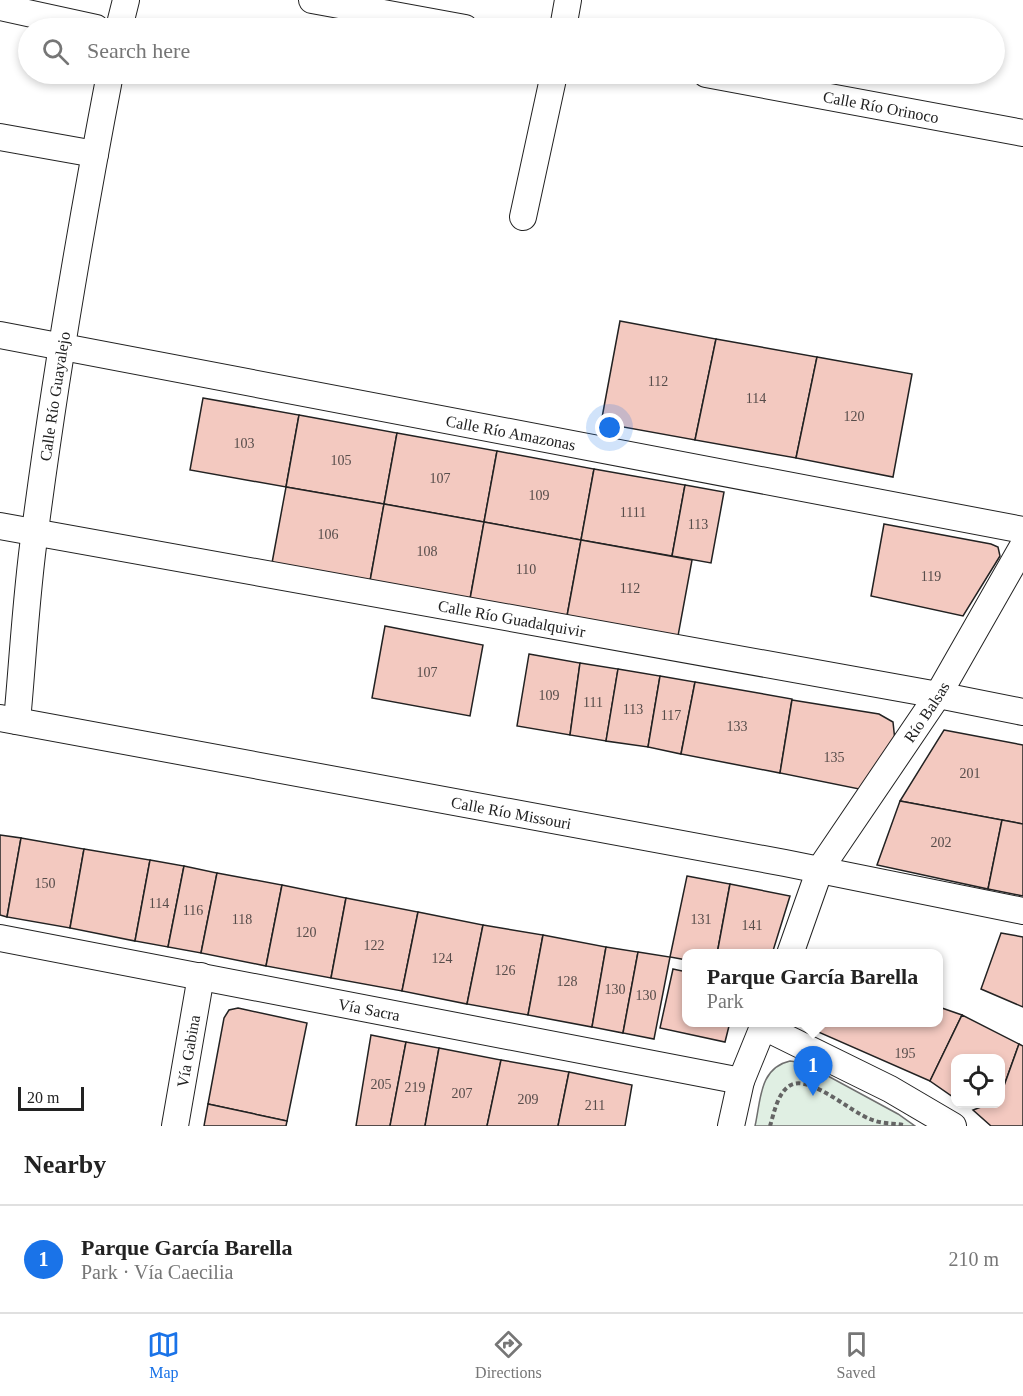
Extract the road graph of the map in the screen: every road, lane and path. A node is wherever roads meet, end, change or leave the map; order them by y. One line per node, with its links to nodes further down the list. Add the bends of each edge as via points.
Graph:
1 (126, 0): 7 (street)
2 (312, 0): 4 (street)
3 (568, 0): 9 (street)
4 (375, 6): 8 (street)
5 (0, 7): 6 (street)
6 (50, 18)
7 (122, 18)
8 (424, 18)
9 (565, 18)
10 (108, 84): 15 (street, Calle Río Guayalejo)
11 (552, 84): 16 (street)
12 (760, 84): 13 (street, Calle Río Orinoco)
13 (1023, 133)
14 (0, 137): 15 (street)
15 (95, 154): 18 (street, Calle Río Guayalejo)
16 (523, 217)
17 (0, 335): 18 (street, Calle Río Amazonas)
18 (62, 348): 20 (street, Calle Río Amazonas); 21 (street, Calle Río Guayalejo)
19 (0, 526): 21 (street, Calle Río Guadalquivir)
20 (1023, 530)
21 (34, 533): 23 (street, Calle Río Guadalquivir); 25 (street, Calle Río Guayalejo)
22 (1023, 546): 23 (street, Río Balsas)
23 (938, 694): 24 (street, Calle Río Guadalquivir); 26 (street, Río Balsas)
24 (1023, 712)
25 (9, 720): 26 (street, Calle Río Missouri)
26 (820, 869): 27 (street, Calle Río Missouri); 29 (street, Río Balsas)
27 (1023, 911)
28 (0, 938): 30 (street, Vía Sacra)
29 (792, 949)
30 (201, 976): 33 (street, Vía Sacra); 34 (street, Vía Gabina)
31 (764, 1027): 33 (street)
32 (769, 1027): 38 (street)
33 (741, 1082): 35 (street)
34 (175, 1126)
35 (731, 1126)
36 (770, 1126): 37 (path, via 785,1089 802,1082 870,1119)
37 (905, 1126)
38 (953, 1126)

